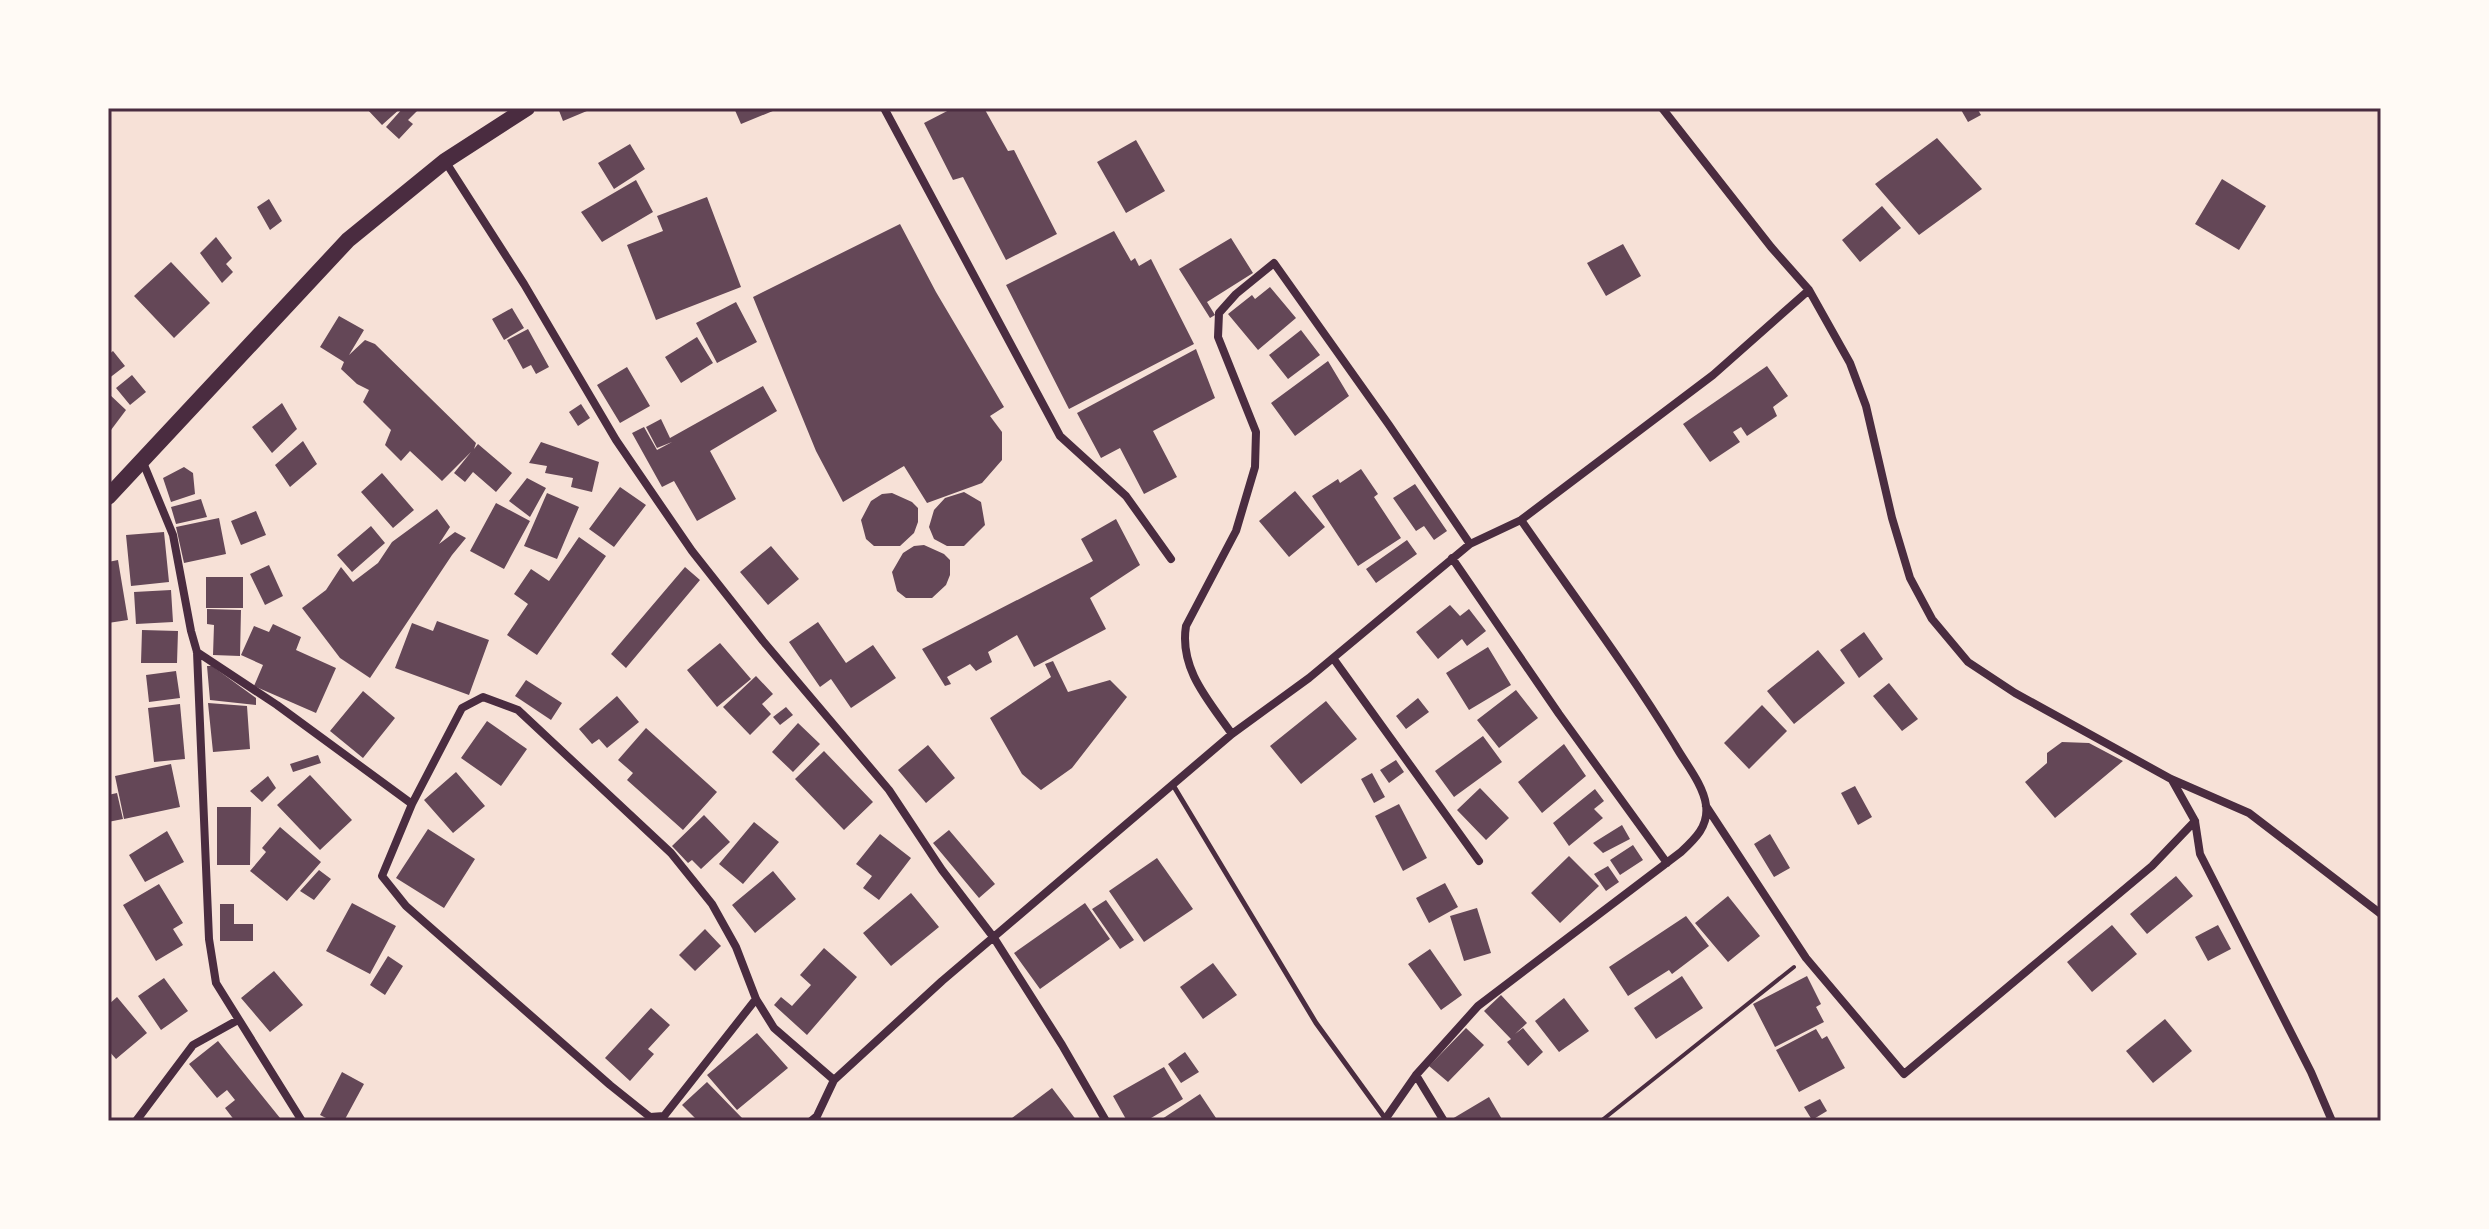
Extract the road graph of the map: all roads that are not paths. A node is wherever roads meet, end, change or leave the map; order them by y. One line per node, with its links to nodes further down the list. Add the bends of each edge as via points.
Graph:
1 (527, 108): 4 (main road)
2 (884, 108): 11 (street, via 1060,436 1126,496)
3 (1662, 108): 5 (street)
4 (445, 161): 6 (main road, via 348,240); 23 (street, via 616,440 692,551 889,790)
5 (1809, 290): 8 (street, via 1713,375); 15 (street, via 1861,392 1910,578 1932,619 1968,662)
6 (142, 459): 7 (main road); 12 (street, via 173,535)
7 (108, 497)
8 (1521, 520): 9 (street); 18 (street, via 1649,703)
9 (1470, 544): 10 (street); 14 (street, via 1274,263 1219,313 1218,337 1256,432 1255,467 1236,531 1186,626 1184,642 1194,681)
10 (1452, 558): 13 (street); 21 (street)
11 (1171, 559)
12 (197, 652): 17 (street); 25 (street, via 209,939 216,983)
13 (1333, 658): 14 (street); 20 (street)
14 (1232, 734): 16 (street)
15 (2171, 779): 19 (street); 22 (street, via 2249,813)
16 (1173, 785): 23 (street); 28 (lane, via 1316,1023)
17 (412, 804): 24 (street, via 462,708 483,697 518,710 671,853 712,904); 24 (street, via 382,876 406,906 650,1117 664,1116)
18 (1706, 806): 19 (street, via 1806,958 1904,1074 2152,866); 21 (street, via 1700,835)
19 (2195, 821): 34 (street, via 2200,854)
20 (1479, 861)
21 (1667, 863): 26 (street, via 1478,1006)
22 (2381, 914)
23 (994, 938): 27 (street); 32 (street)
24 (756, 999): 27 (street, via 774,1028)
25 (238, 1020): 29 (street, via 193,1045); 30 (street)
26 (1416, 1075): 28 (street); 33 (street)
27 (834, 1080): 31 (street)
28 (1385, 1120)
29 (136, 1121)
30 (302, 1121)
31 (811, 1121)
32 (1106, 1121)
33 (1444, 1121)
34 (2332, 1121)

